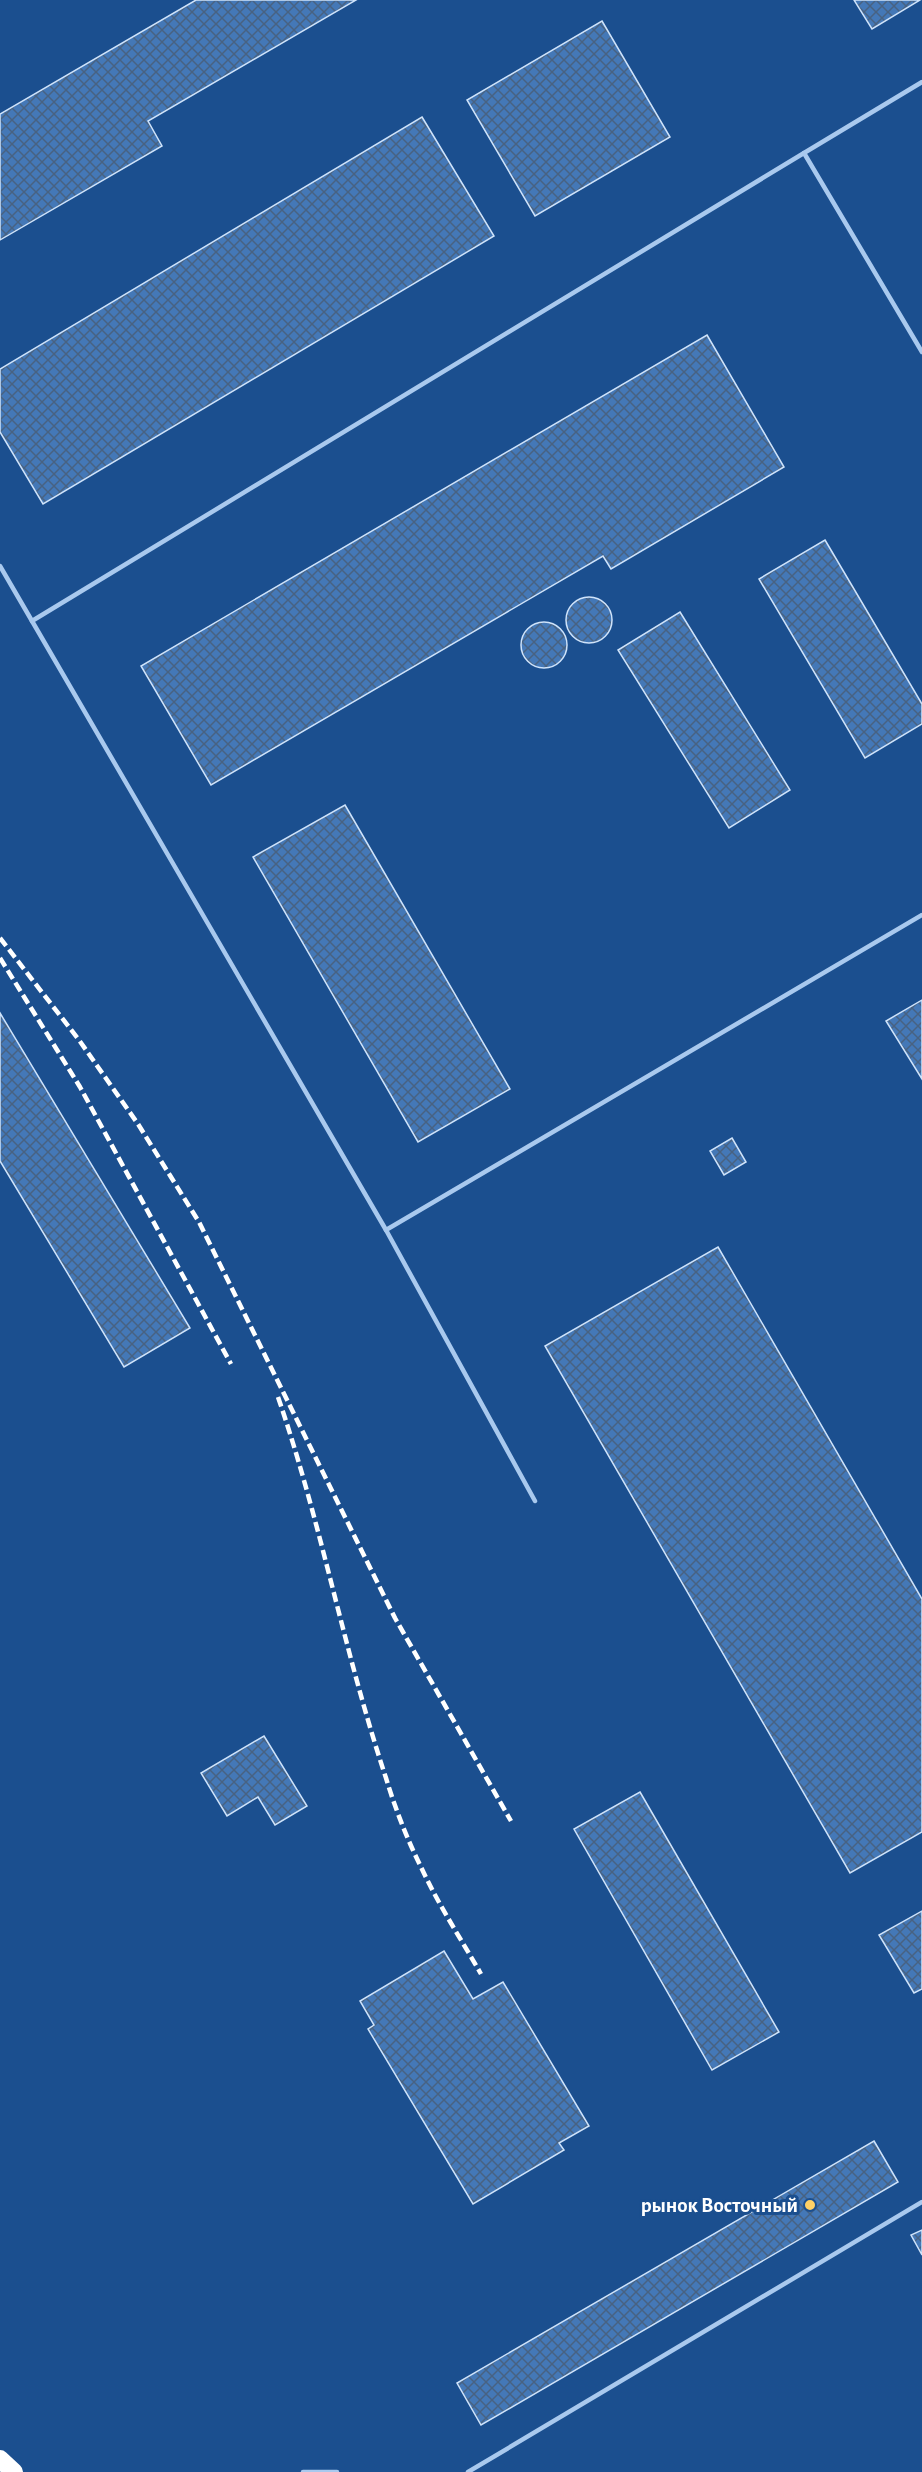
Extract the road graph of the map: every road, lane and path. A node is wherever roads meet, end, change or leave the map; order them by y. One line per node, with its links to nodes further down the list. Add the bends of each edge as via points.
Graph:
1 (922, 82): 2 (lane)
2 (804, 153): 3 (lane); 5 (lane)
3 (922, 352)
4 (0, 566): 5 (lane)
5 (32, 621): 7 (lane)
6 (922, 915): 7 (lane)
7 (386, 1230): 8 (lane)
8 (535, 1501)
9 (922, 2202): 14 (lane)
10 (0, 2459): 11 (highway)
11 (14, 2472)
12 (303, 2472): 13 (lane)
13 (337, 2472)
14 (468, 2472)

